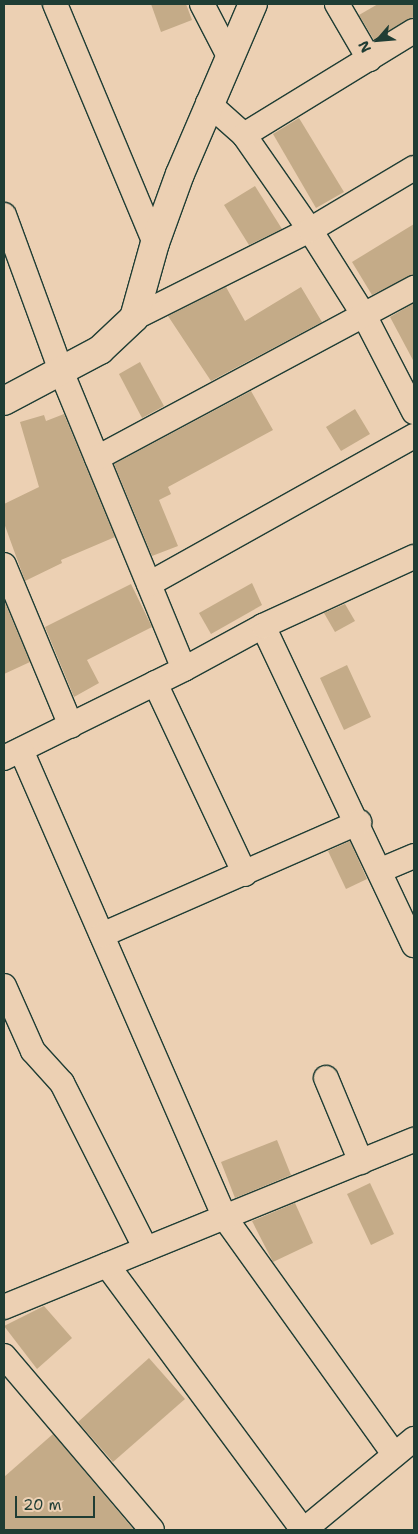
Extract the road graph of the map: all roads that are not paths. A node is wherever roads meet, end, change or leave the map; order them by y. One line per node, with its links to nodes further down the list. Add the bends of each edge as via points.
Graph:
1 (55, 4): 13 (street)
2 (202, 4): 6 (street)
3 (253, 4): 6 (street)
4 (337, 4): 7 (street)
5 (414, 31): 7 (street)
6 (229, 56): 8 (street)
7 (369, 59): 9 (street)
8 (208, 103): 9 (street); 13 (street)
9 (244, 135): 12 (street)
10 (414, 168): 12 (street)
11 (4, 215): 17 (street)
12 (310, 230): 15 (street); 16 (street)
13 (154, 243): 16 (street)
14 (414, 288): 15 (street)
15 (365, 317): 19 (street); 21 (street)
16 (134, 318): 17 (street, via 100,350)
17 (61, 372): 18 (street); 21 (street)
18 (4, 401)
19 (414, 412)
20 (414, 436): 24 (street)
21 (97, 458): 24 (street)
22 (414, 557): 25 (street)
23 (4, 565): 28 (street)
24 (149, 584): 26 (street)
25 (263, 626): 26 (street); 30 (street)
26 (184, 669): 27 (street)
27 (155, 683): 28 (street); 33 (street)
28 (71, 726): 29 (street)
29 (12, 754): 34 (street)
30 (359, 822): 32 (street); 33 (street)
31 (414, 856): 32 (street)
32 (381, 870): 35 (street)
33 (245, 874): 34 (street)
34 (102, 935): 40 (street)
35 (414, 945)
36 (4, 986): 41 (street, via 34,1051 62,1083)
37 (326, 1078): 39 (street)
38 (414, 1140): 39 (street)
39 (361, 1162): 40 (street)
40 (225, 1218): 41 (street); 46 (street)
41 (146, 1249): 42 (street)
42 (107, 1265): 43 (street); 48 (street)
43 (4, 1307)
44 (4, 1356): 47 (street)
45 (414, 1439): 46 (street)
46 (394, 1454): 48 (street)
47 (152, 1530)
48 (303, 1530)

